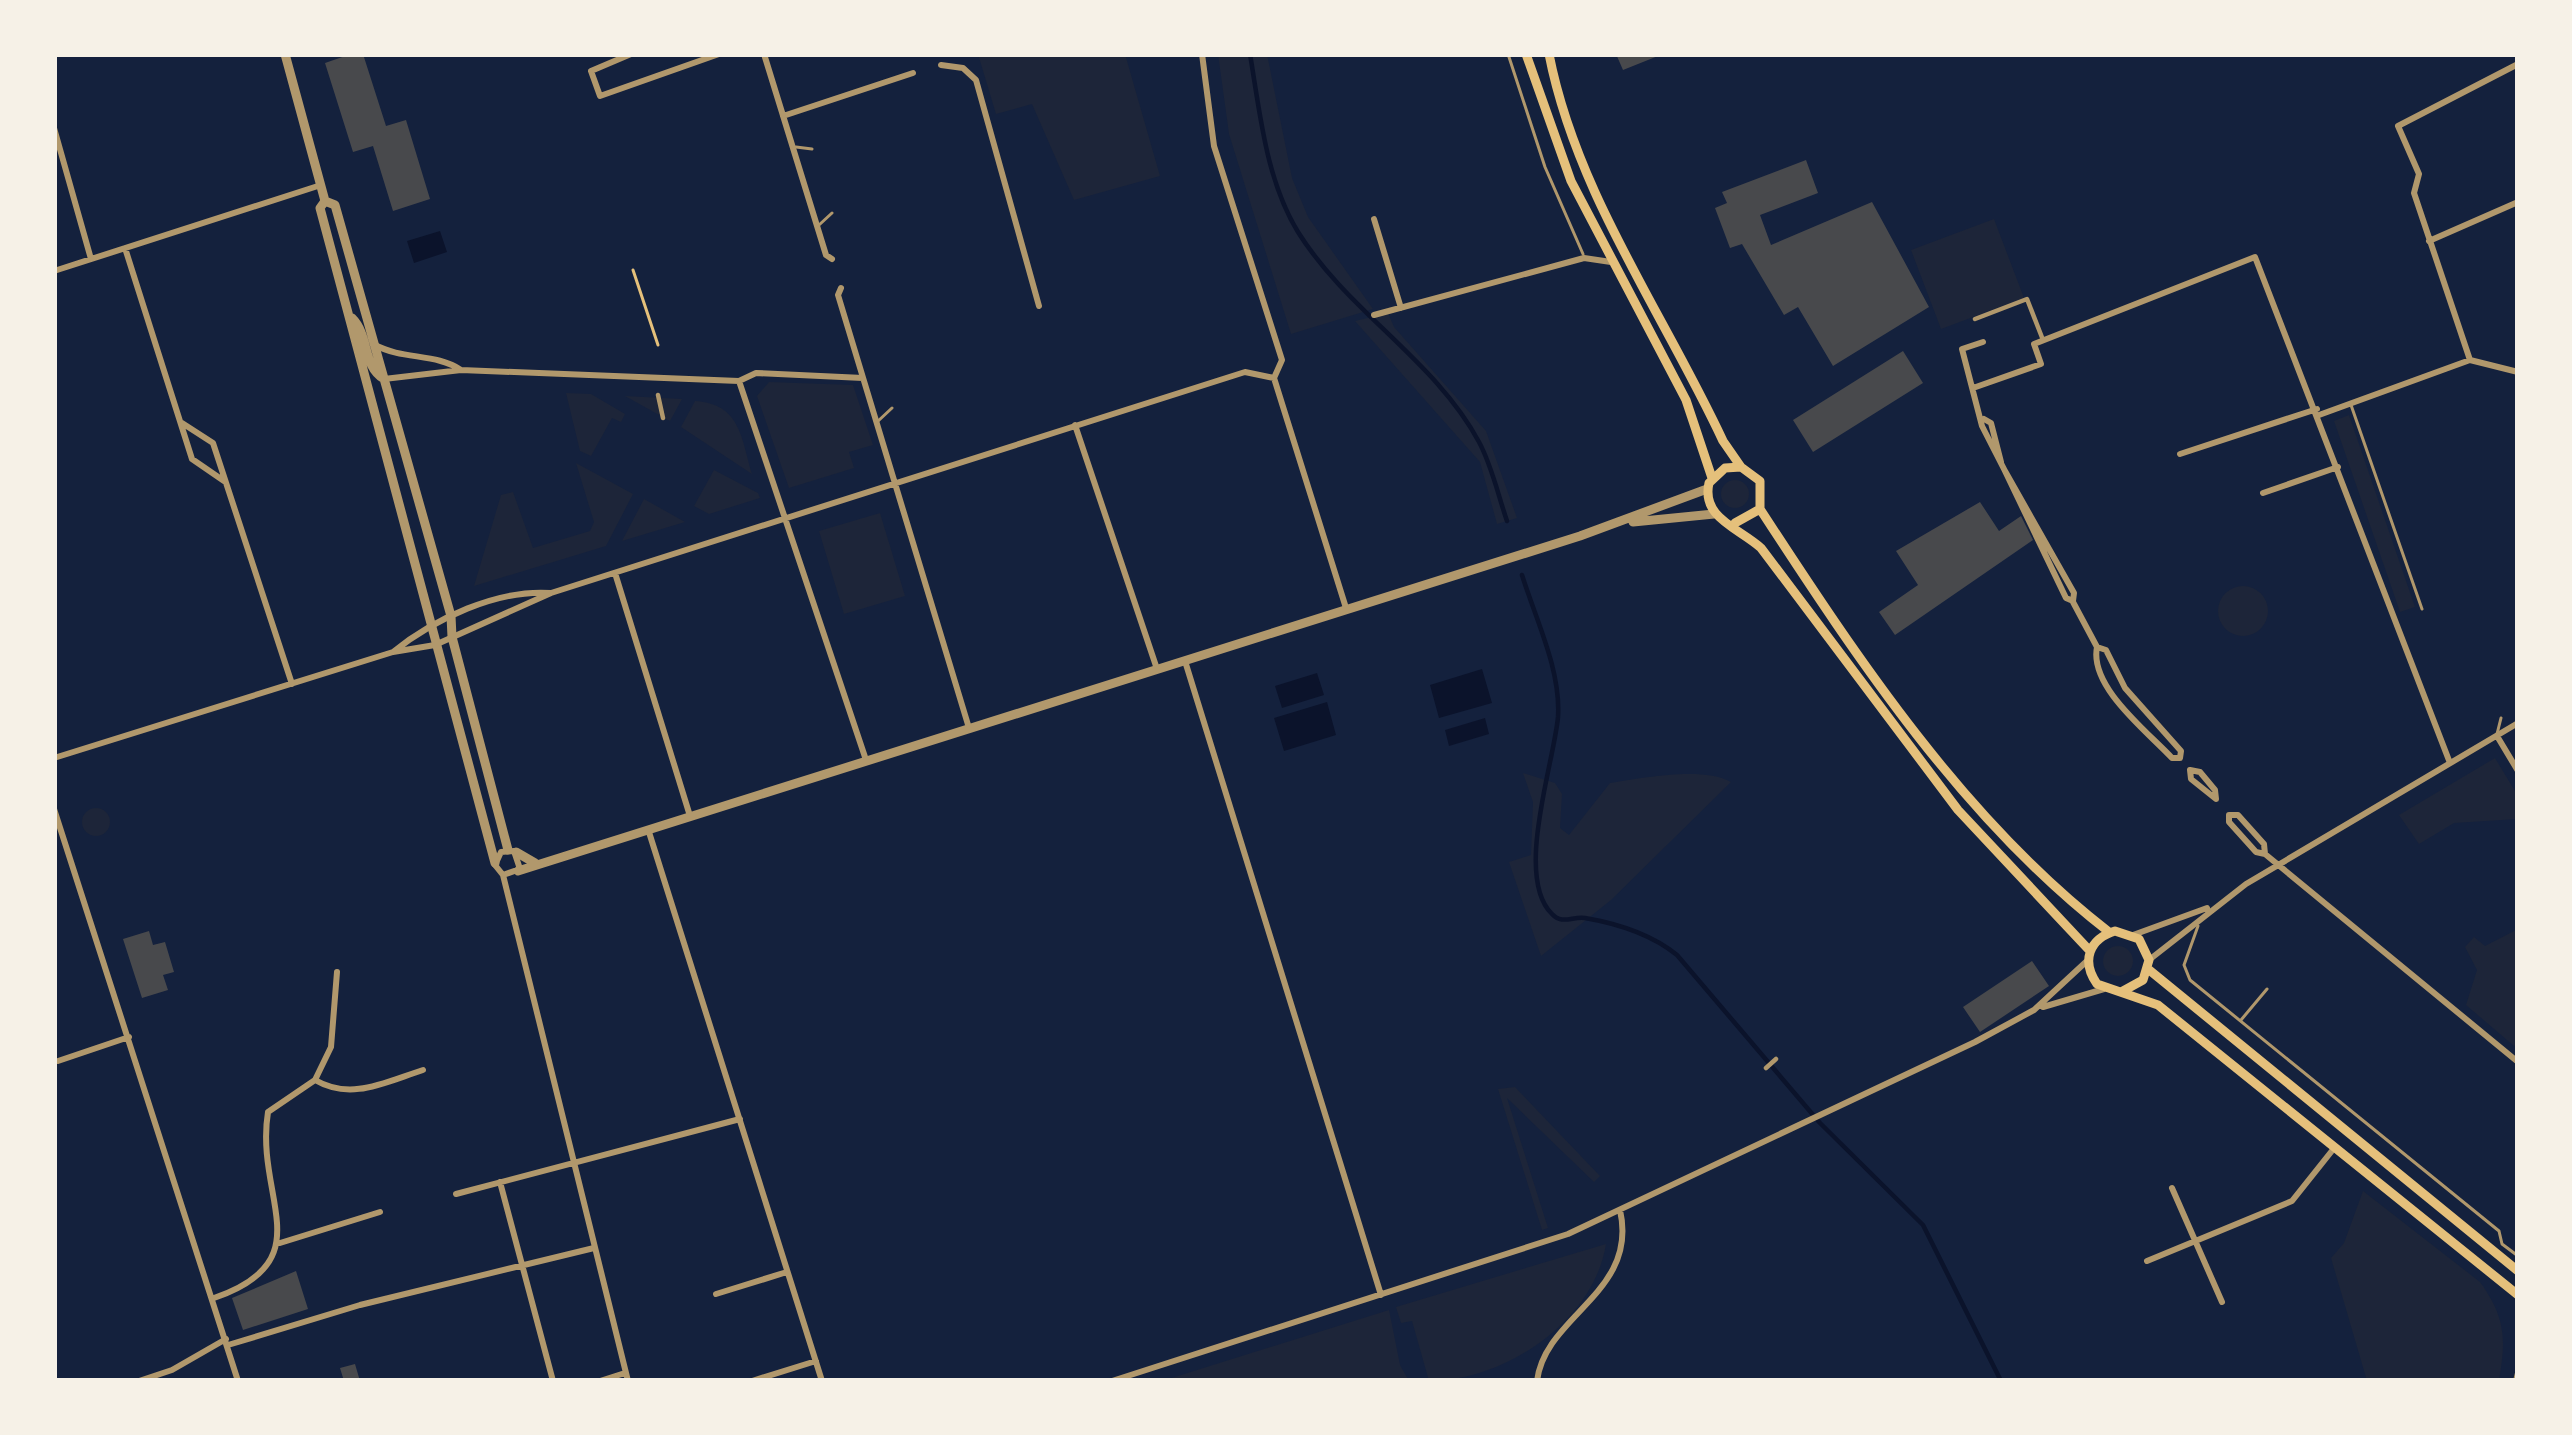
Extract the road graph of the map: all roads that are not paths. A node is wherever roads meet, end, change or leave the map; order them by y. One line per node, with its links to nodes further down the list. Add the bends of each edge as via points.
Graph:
1 (285, 54): 16 (street)
2 (631, 54): 3 (street, via 591,71 600,96)
3 (719, 54)
4 (764, 54): 12 (street)
5 (1202, 54): 44 (street, via 1214,146 1282,361)
6 (1508, 54): 25 (lane)
7 (1526, 54): 27 (main road, via 1571,181)
8 (1549, 54): 57 (main road, via 1564,113 1620,242)
9 (2518, 64): 22 (street, via 2398,126 2419,174 2414,193)
10 (941, 65): 30 (street, via 976,80)
11 (914, 73): 12 (street)
12 (783, 116): 14 (street)
13 (54, 128): 26 (street)
14 (793, 147): 15 (lane); 21 (street)
15 (812, 149)
16 (321, 185): 17 (street); 23 (street)
17 (326, 201): 34 (street, via 320,208); 39 (street, via 335,205)
18 (2518, 202): 22 (street)
19 (832, 213): 21 (lane)
20 (1374, 219): 31 (street)
21 (817, 226): 24 (street)
22 (2429, 241): 40 (street)
23 (125, 248): 26 (street); 53 (street)
24 (827, 258)
25 (1584, 258): 27 (street); 31 (street)
26 (92, 259): 28 (street)
27 (1611, 262): 61 (main road, via 1686,400)
28 (54, 272)
29 (837, 292): 32 (street)
30 (1040, 306)
31 (1401, 308): 33 (street)
32 (844, 313): 35 (lane); 43 (street)
33 (1374, 315)
34 (351, 317): 45 (street, via 371,369); 73 (street)
35 (857, 317)
36 (1975, 319): 37 (street, via 2027,299)
37 (2043, 340): 47 (street, via 2034,344 2041,364); 51 (street, via 2255,257)
38 (1982, 342): 47 (street, via 1962,349)
39 (375, 345): 41 (street); 45 (street)
40 (2470, 360): 42 (street); 49 (street)
41 (461, 370): 45 (street); 46 (street)
42 (2518, 373)
43 (862, 378): 46 (street, via 756,373); 54 (street)
44 (1274, 378): 55 (street, via 1245,372); 71 (street)
45 (385, 379): 72 (street)
46 (740, 381): 65 (street)
47 (1973, 388): 76 (street, via 1982,426)
48 (658, 395): 52 (street)
49 (2350, 403): 51 (street); 70 (lane)
50 (892, 408): 54 (lane)
51 (2318, 412): 56 (street); 58 (street)
52 (664, 418)
53 (182, 423): 60 (street, via 193,459); 60 (street, via 213,443)
54 (876, 423): 59 (street)
55 (1076, 425): 59 (street); 79 (street)
56 (2180, 454)
57 (1741, 467): 61 (main road, via 1725,468); 63 (main road, via 1760,481)
58 (2338, 467): 62 (street); 88 (street)
59 (893, 482): 65 (street); 83 (street)
60 (226, 483): 80 (street)
61 (1710, 483): 64 (main road); 67 (street)
62 (2263, 494)
63 (1760, 509): 66 (main road); 101 (main road, via 1979,810)
64 (1714, 514): 66 (main road); 67 (street)
65 (782, 517): 68 (street); 87 (street)
66 (1735, 524): 103 (main road, via 1967,820)
67 (1610, 526): 71 (street)
68 (615, 573): 69 (street); 91 (street)
69 (551, 592): 72 (street); 74 (street)
70 (2422, 609)
71 (1347, 610): 78 (street)
72 (451, 616): 73 (street); 74 (street)
73 (430, 623): 75 (street); 77 (street)
74 (452, 638): 75 (street); 93 (street)
75 (435, 645): 77 (street); 94 (street)
76 (2097, 646): 86 (street); 86 (street, via 2113,694)
77 (393, 652): 80 (street)
78 (1185, 661): 79 (street); 137 (street)
79 (1157, 669): 83 (street)
80 (292, 684): 85 (street)
81 (2501, 718): 84 (lane)
82 (2518, 723): 84 (street)
83 (969, 728): 87 (street)
84 (2497, 736): 88 (street); 89 (street)
85 (54, 758)
86 (2180, 758): 96 (street, via 2238,814)
87 (866, 760): 91 (street)
88 (2450, 763): 96 (street)
89 (2518, 770)
90 (54, 809): 111 (street)
91 (690, 816): 92 (street)
92 (648, 829): 95 (street); 119 (street)
93 (512, 851): 94 (street); 95 (street); 97 (street)
94 (495, 863): 98 (street)
95 (535, 863): 97 (street)
96 (2276, 866): 99 (street); 112 (street)
97 (518, 872): 98 (street)
98 (503, 874): 121 (street)
99 (2210, 907): 100 (street); 102 (street)
100 (2198, 920): 104 (street); 110 (lane, via 2183,971)
101 (2109, 932): 102 (main road); 103 (main road)
102 (2133, 935): 104 (main road)
103 (2089, 956): 106 (main road); 109 (street)
104 (2148, 964): 108 (main road); 133 (main road)
105 (337, 972): 118 (street, via 331,1047)
106 (2104, 988): 108 (main road); 109 (street)
107 (2266, 989): 110 (lane)
108 (2123, 992): 120 (main road, via 2158,1005)
109 (2034, 1010): 125 (street)
110 (2240, 1021): 130 (lane, via 2499,1231)
111 (129, 1037): 114 (street); 138 (street)
112 (2513, 1053): 115 (street)
113 (1776, 1059): 116 (street)
114 (58, 1060)
115 (2518, 1062)
116 (1766, 1068)
117 (423, 1070): 118 (street, via 356,1091 336,1092)
118 (315, 1080): 128 (street, via 268,1112 262,1148)
119 (740, 1119): 121 (street); 134 (street)
120 (2335, 1147): 127 (street, via 2292,1201); 136 (main road)
121 (572, 1165): 122 (street); 129 (street)
122 (500, 1182): 124 (street); 132 (street)
123 (2172, 1188): 127 (street)
124 (456, 1194)
125 (1619, 1209): 137 (street, via 1532,1247); 150 (street, via 1626,1238 1616,1263 1539,1362)
126 (380, 1212): 128 (street)
127 (2195, 1241): 131 (street); 139 (street)
128 (278, 1243): 138 (street, via 257,1281)
129 (594, 1248): 132 (street); 142 (street)
130 (2518, 1256)
131 (2147, 1261)
132 (522, 1266): 140 (street); 145 (street)
133 (2518, 1271)
134 (788, 1272): 135 (street); 141 (street)
135 (716, 1294)
136 (2518, 1294)
137 (1381, 1295): 149 (street)
138 (214, 1298): 140 (street)
139 (2222, 1302)
140 (227, 1342): 143 (street); 144 (street)
141 (816, 1361): 147 (street); 148 (street)
142 (627, 1377): 146 (street)
143 (139, 1381)
144 (238, 1381)
145 (553, 1381)
146 (600, 1381)
147 (752, 1381)
148 (822, 1381)
149 (1112, 1381)
150 (1537, 1381)

